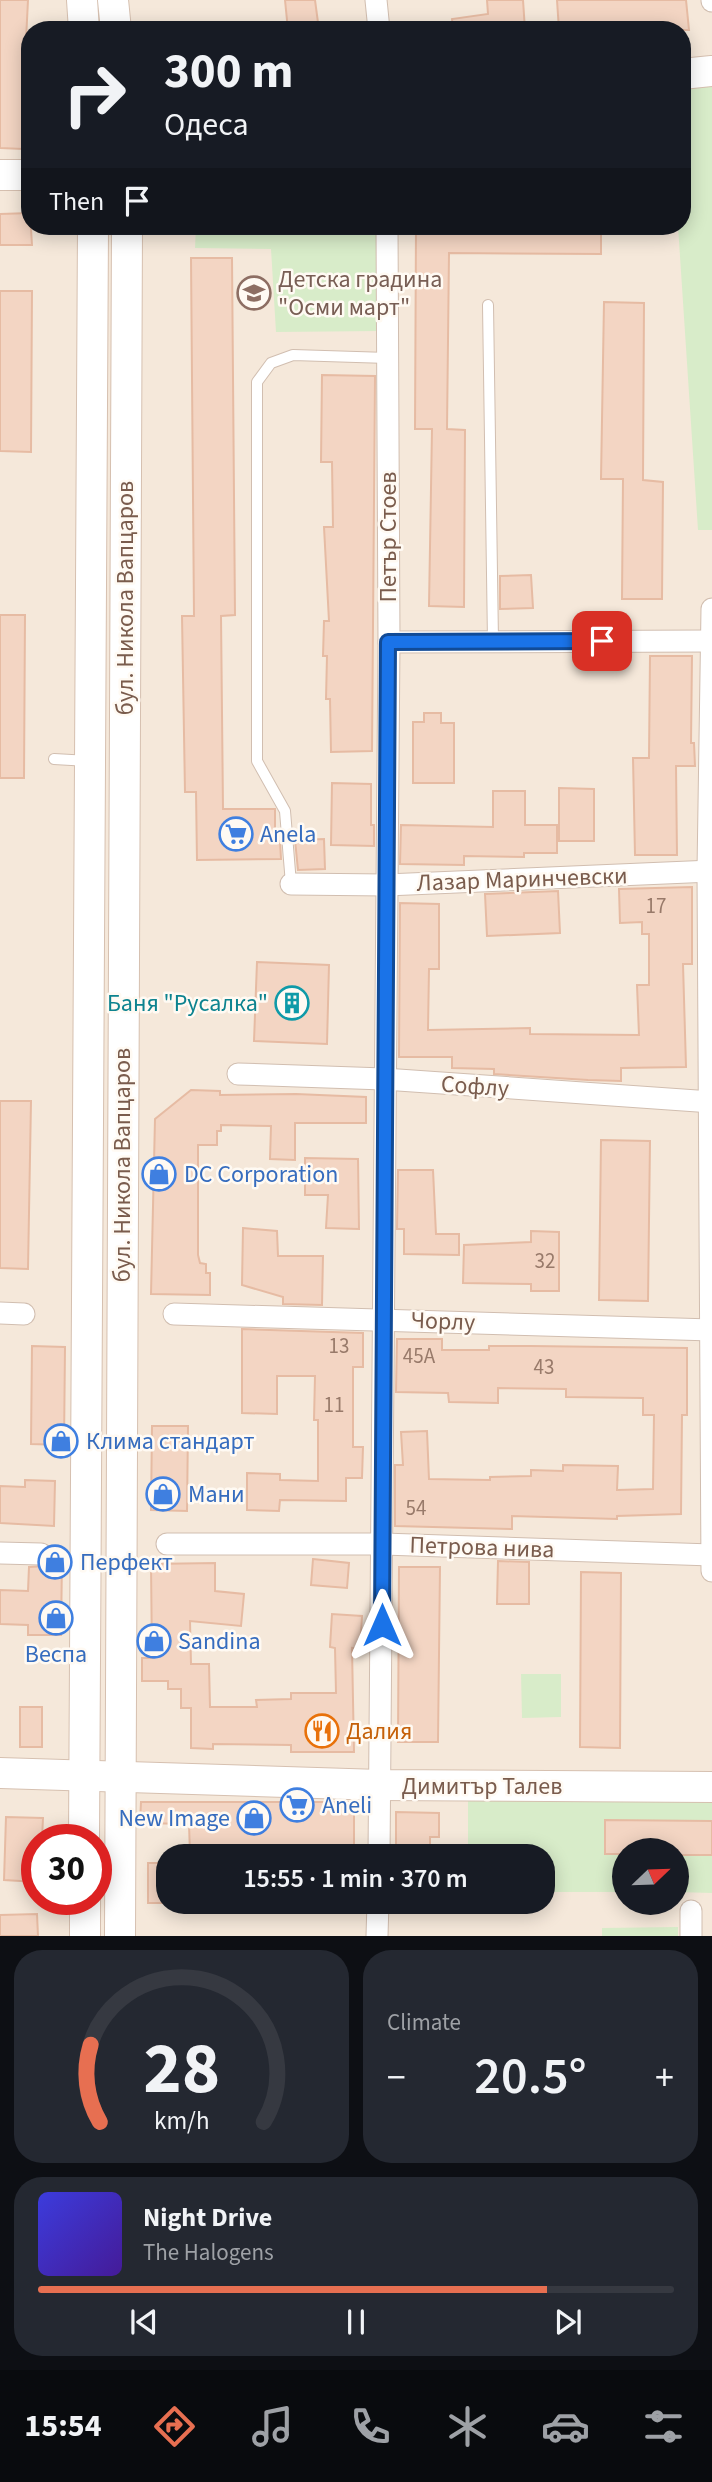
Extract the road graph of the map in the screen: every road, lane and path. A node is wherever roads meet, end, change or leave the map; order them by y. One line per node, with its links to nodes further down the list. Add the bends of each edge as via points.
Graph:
1 (82, 0): 4 (street)
2 (113, 0): 5 (street)
3 (376, 0): 6 (street)
4 (83, 21)
5 (115, 21)
6 (378, 21)
7 (712, 71): 8 (street)
8 (691, 73)
9 (0, 175): 10 (street)
10 (21, 175)
11 (93, 235): 21 (street, бул. Никола Вапцаров)
12 (127, 235): 41 (street, бул. Никола Вапцаров)
13 (387, 235): 15 (street, Петър Стоев)
14 (488, 305): 17 (lane)
15 (388, 358): 19 (street, Петър Стоев); 23 (lane, via 293,355 271,362 257,382 257,761 285,811)
16 (712, 609): 18 (street)
17 (493, 641): 18 (street); 19 (street)
18 (711, 641): 22 (street)
19 (388, 642): 24 (street, Петър Стоев)
20 (54, 759): 21 (lane)
21 (90, 761): 40 (street, бул. Никола Вапцаров)
22 (710, 871): 24 (street, Лазар Маринчевски); 27 (street)
23 (291, 884): 24 (street, Лазар Маринчевски)
24 (386, 885): 26 (street, Петър Стоев)
25 (238, 1073): 26 (street, Софлу)
26 (384, 1079): 27 (street, Софлу); 31 (street, Петър Стоев)
27 (711, 1101): 32 (street)
28 (0, 1313): 29 (street)
29 (24, 1314)
30 (174, 1314): 31 (street, Чорлу)
31 (383, 1319): 32 (street, Чорлу); 34 (street, Петър Стоев)
32 (711, 1329): 37 (street)
33 (167, 1544): 34 (street, Петрова нива)
34 (383, 1544): 37 (street, Петрова нива); 42 (street, Петър Стоев)
35 (0, 1553): 36 (street)
36 (41, 1554)
37 (712, 1555): 38 (street)
38 (712, 1571)
39 (0, 1773): 40 (street, Димитър Талев)
40 (84, 1774): 41 (street, Димитър Талев); 44 (street, бул. Никола Вапцаров)
41 (121, 1776): 42 (street, Димитър Талев); 50 (street, бул. Никола Вапцаров)
42 (380, 1785): 43 (street, Димитър Талев); 45 (street, Петър Стоев)
43 (712, 1787)
44 (85, 1824)
45 (379, 1844)
46 (691, 1911): 52 (street)
47 (378, 1914): 51 (street)
48 (85, 1915): 49 (street)
49 (85, 1936)
50 (120, 1936)
51 (377, 1936)
52 (691, 1936)

